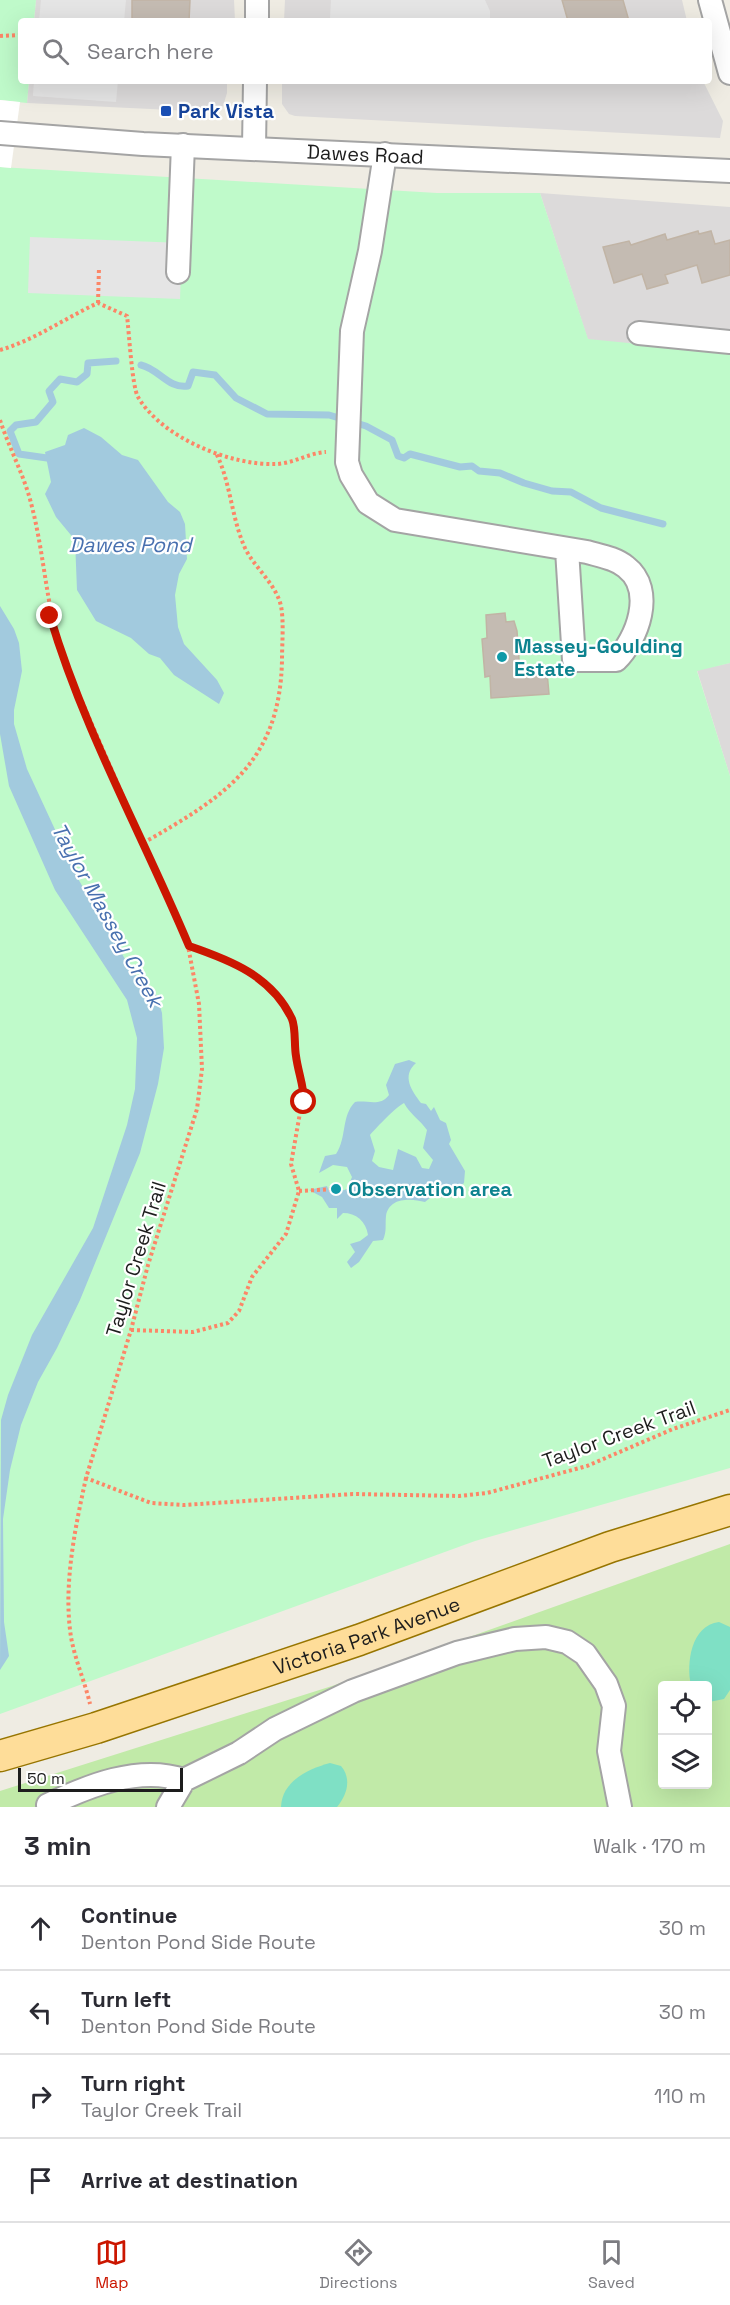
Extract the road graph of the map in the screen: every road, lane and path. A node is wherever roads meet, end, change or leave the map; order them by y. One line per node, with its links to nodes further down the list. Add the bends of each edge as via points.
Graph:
1 (257, 0): 3 (street)
2 (710, 0): 6 (street)
3 (257, 18)
4 (18, 35): 5 (path)
5 (0, 36)
6 (730, 73)
7 (255, 84): 10 (street)
8 (8, 134): 9 (street, Dawes Road)
9 (183, 145): 10 (street, Dawes Road); 14 (street)
10 (254, 148): 11 (street, Dawes Road)
11 (385, 154): 12 (street, Dawes Road); 20 (street, via 370,251 352,331)
12 (730, 171)
13 (99, 268): 15 (path)
14 (178, 272)
15 (98, 303): 18 (path, via 58,321 24,343); 21 (path, via 127,316 137,396 163,424 191,443)
16 (639, 333): 17 (street)
17 (730, 342)
18 (0, 350)
19 (0, 420): 23 (path, Taylor Creek Trail, via 30,500 50,616 61,653)
20 (347, 446): 21 (path, via 279,464 236,460); 22 (street, via 351,476 357,488 368,503 396,520)
21 (216, 453): 23 (path, via 227,475 233,511 246,549 280,604 281,683 271,728 246,772 207,806)
22 (567, 550): 22 (street, via 615,560 636,579 640,618 632,640 616,660 574,660)
23 (143, 843): 24 (path, Taylor Creek Trail)
24 (189, 946): 26 (path, via 249,970 277,995 293,1021 294,1048 304,1090 291,1164); 27 (path, Taylor Creek Trail, via 201,1040 197,1108)
25 (336, 1189): 26 (path)
26 (299, 1191): 27 (path, via 286,1234 252,1277 239,1311 228,1323 193,1332)
27 (131, 1330): 29 (path, Taylor Creek Trail)
28 (730, 1410): 29 (path, Taylor Creek Trail, via 587,1466 487,1493 459,1496 353,1494 152,1503)
29 (87, 1478): 31 (path, via 77,1519 69,1602 71,1638)
30 (730, 1510): 32 (main road, Victoria Park Avenue, via 610,1547 358,1640)
31 (90, 1702)
32 (0, 1756)
33 (183, 1780): 34 (street, via 160,1775 121,1779 79,1790); 35 (street); 36 (street, via 354,1691 457,1653 515,1639 546,1637 567,1642 585,1654 606,1684 614,1706 609,1751)
34 (48, 1805)
35 (168, 1807)
36 (620, 1807)

